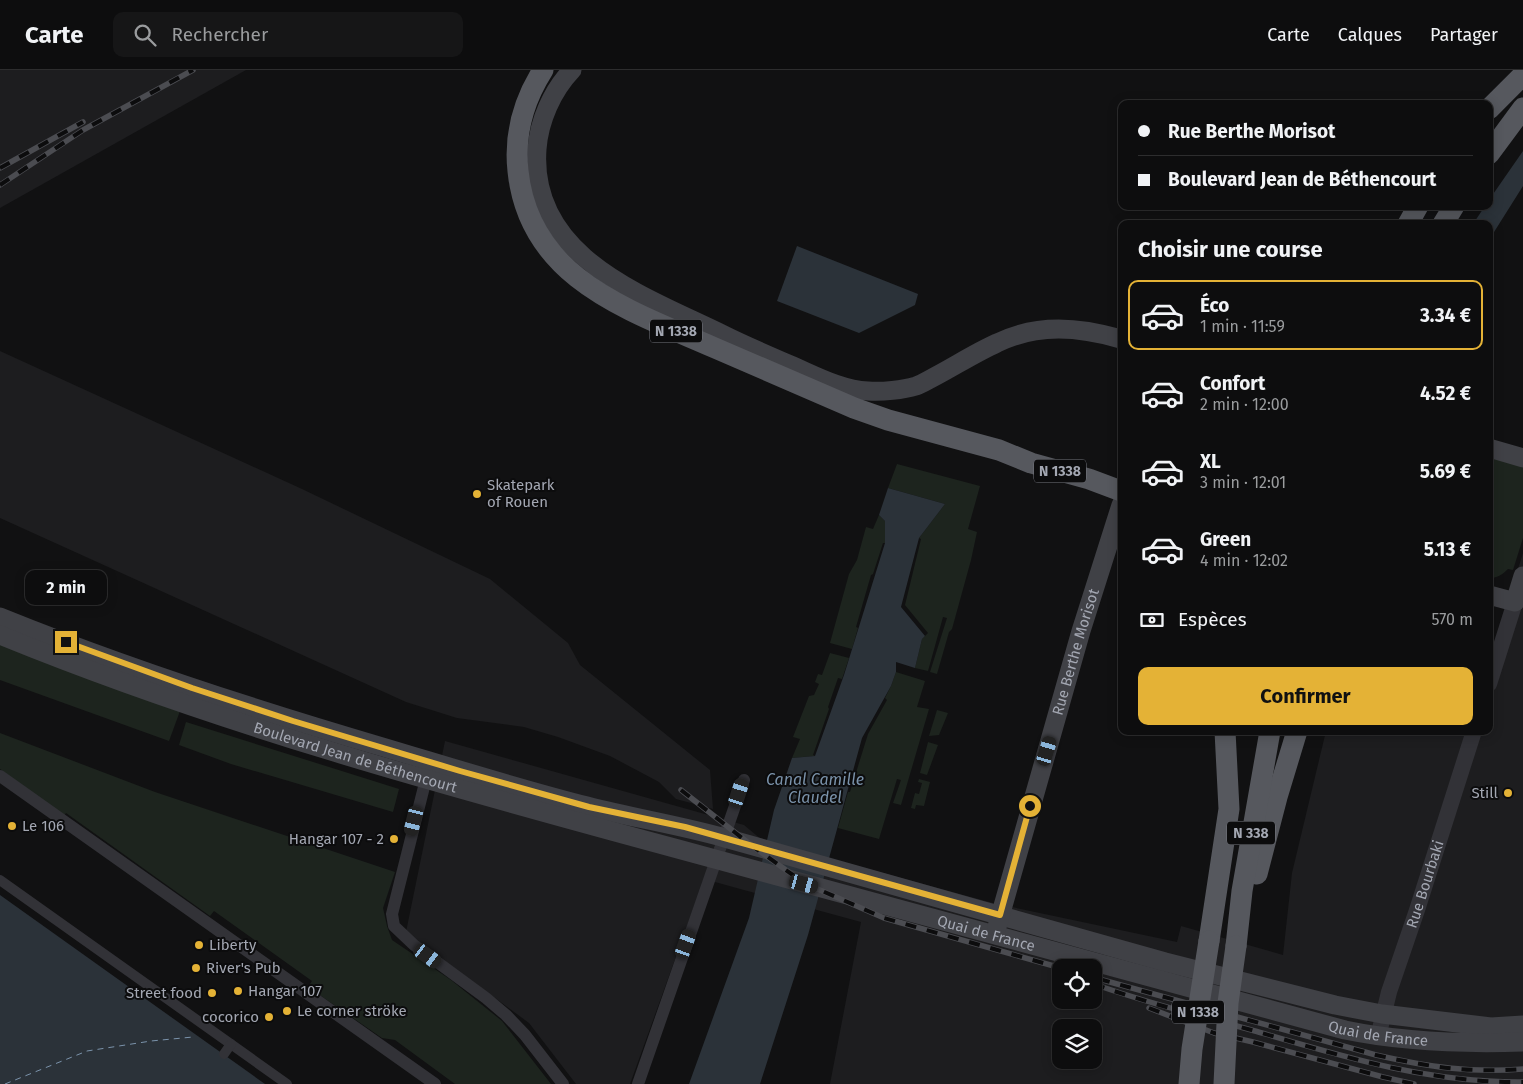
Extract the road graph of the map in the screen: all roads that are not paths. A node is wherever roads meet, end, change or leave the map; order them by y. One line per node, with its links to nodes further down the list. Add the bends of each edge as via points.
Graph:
1 (543, 70): 10 (highway, N 1338, via 530,91 523,114 518,140 520,189 528,217 540,238 576,277 616,304 854,408 999,450)
2 (572, 70): 7 (main road, N 1338, via 544,116 536,161 539,183 554,222 565,238 591,265 626,288 814,375 845,387 867,391 916,386 998,342 1023,333 1075,328)
3 (1523, 75): 4 (highway)
4 (1493, 105)
5 (1523, 108): 6 (highway)
6 (1493, 149)
7 (1118, 338)
8 (1493, 449): 9 (main road)
9 (1523, 458)
10 (1118, 490)
11 (1118, 515): 28 (main road, Rue Berthe Morisot)
12 (1523, 576): 14 (main road)
13 (1493, 596): 14 (main road)
14 (1515, 602): 17 (street)
15 (0, 617): 22 (main road, Boulevard Jean de Béthencourt)
16 (0, 635): 22 (main road, Boulevard Jean de Béthencourt, via 186,705 297,742)
17 (1493, 671)
18 (1225, 735): 41 (highway, N 1338, bridge, via 1229,809)
19 (1269, 735): 30 (highway, N 338)
20 (1295, 735): 30 (highway, via 1250,903)
21 (1473, 735): 31 (street, Rue Bourbaki)
22 (428, 770): 25 (main road, Boulevard Jean de Béthencourt); 26 (main road, Boulevard Jean de Béthencourt, via 514,805); 39 (street, via 392,914 394,926 414,945 486,998 526,1036)
23 (0, 776): 38 (street)
24 (744, 780): 25 (street)
25 (725, 838): 26 (street); 28 (main road, Quai de France)
26 (717, 860): 29 (main road, Quai de France); 40 (street)
27 (0, 880): 35 (street)
28 (1000, 915): 29 (main road, Rue Berthe Morisot); 31 (main road, Quai de France, via 1265,988)
29 (994, 935): 33 (main road, Quai de France)
30 (1236, 941): 42 (highway, N 1338, bridge, via 1228,1003)
31 (1382, 1014): 32 (main road, Quai de France, via 1491,1027); 33 (street, Rue Bourbaki)
32 (1523, 1025)
33 (1378, 1037): 34 (main road, Quai de France, via 1453,1043)
34 (1523, 1042)
35 (231, 1044): 36 (street); 37 (street)
36 (224, 1054)
37 (287, 1084)
38 (435, 1084)
39 (563, 1084)
40 (638, 1084)
41 (1189, 1084)
42 (1224, 1084)

